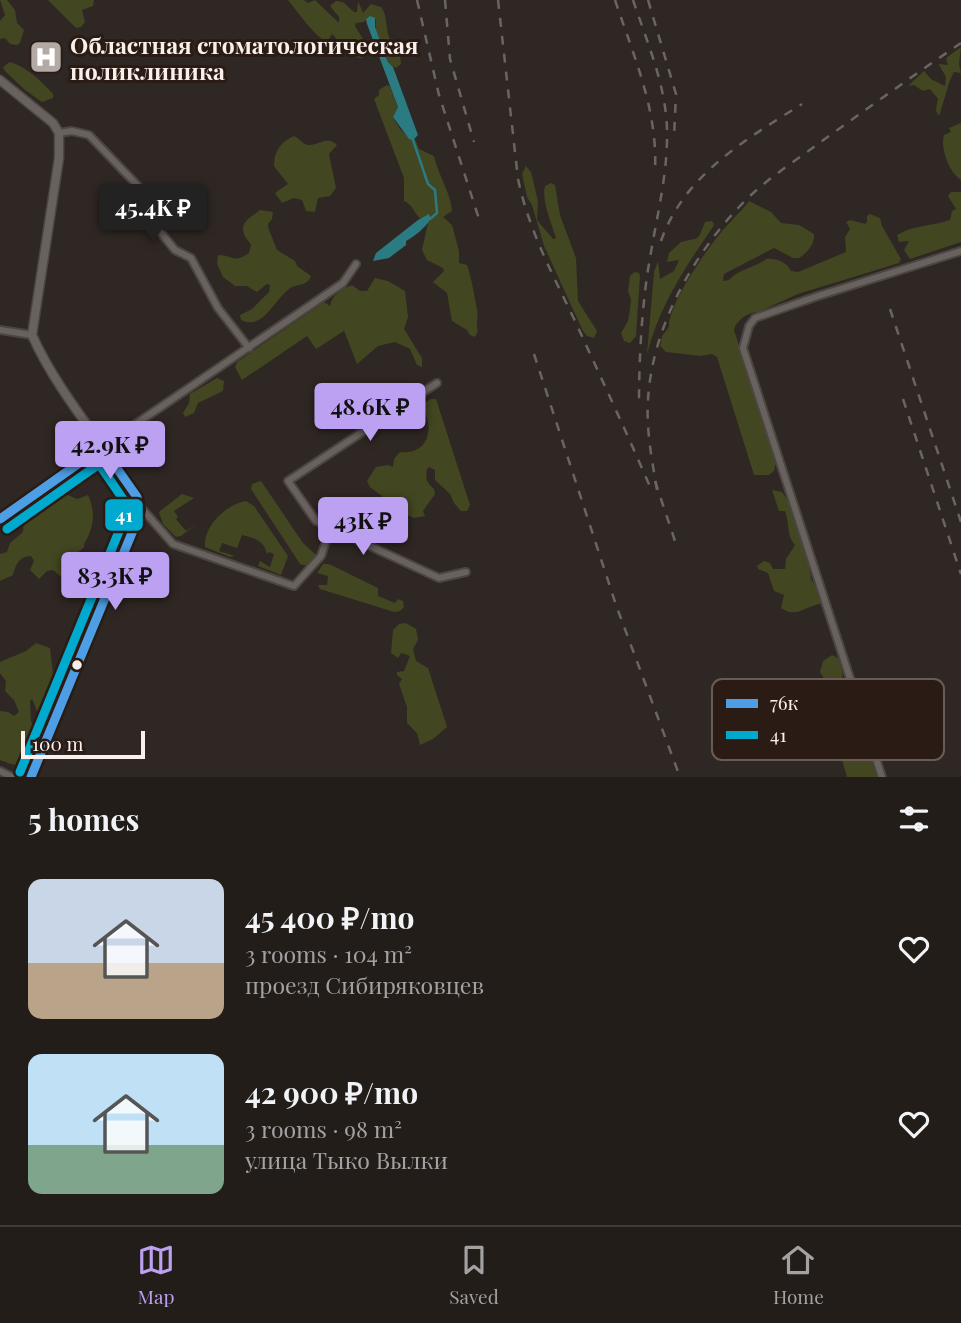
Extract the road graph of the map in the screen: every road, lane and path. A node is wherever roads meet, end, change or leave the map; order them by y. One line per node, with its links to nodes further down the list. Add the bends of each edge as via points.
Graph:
1 (0, 80): 2 (street)
2 (59, 133): 6 (street); 7 (street, via 89,135 139,187 158,229 175,250 191,258 218,307)
3 (961, 251): 14 (street, via 755,318 746,334 743,348)
4 (356, 264): 7 (street, via 343,283)
5 (0, 330): 6 (street)
6 (32, 335): 9 (street)
7 (249, 348): 9 (street)
8 (437, 383): 12 (street, via 288,481 316,520)
9 (102, 447): 10 (street, via 139,501); 11 (street)
10 (139, 510): 12 (street, via 173,544 294,586 321,556); 18 (street)
11 (0, 519)
12 (331, 527): 13 (street, via 439,578)
13 (466, 572)
14 (850, 679)
15 (876, 760): 19 (street)
16 (0, 771): 17 (street)
17 (12, 777)
18 (32, 777)
19 (882, 777)

